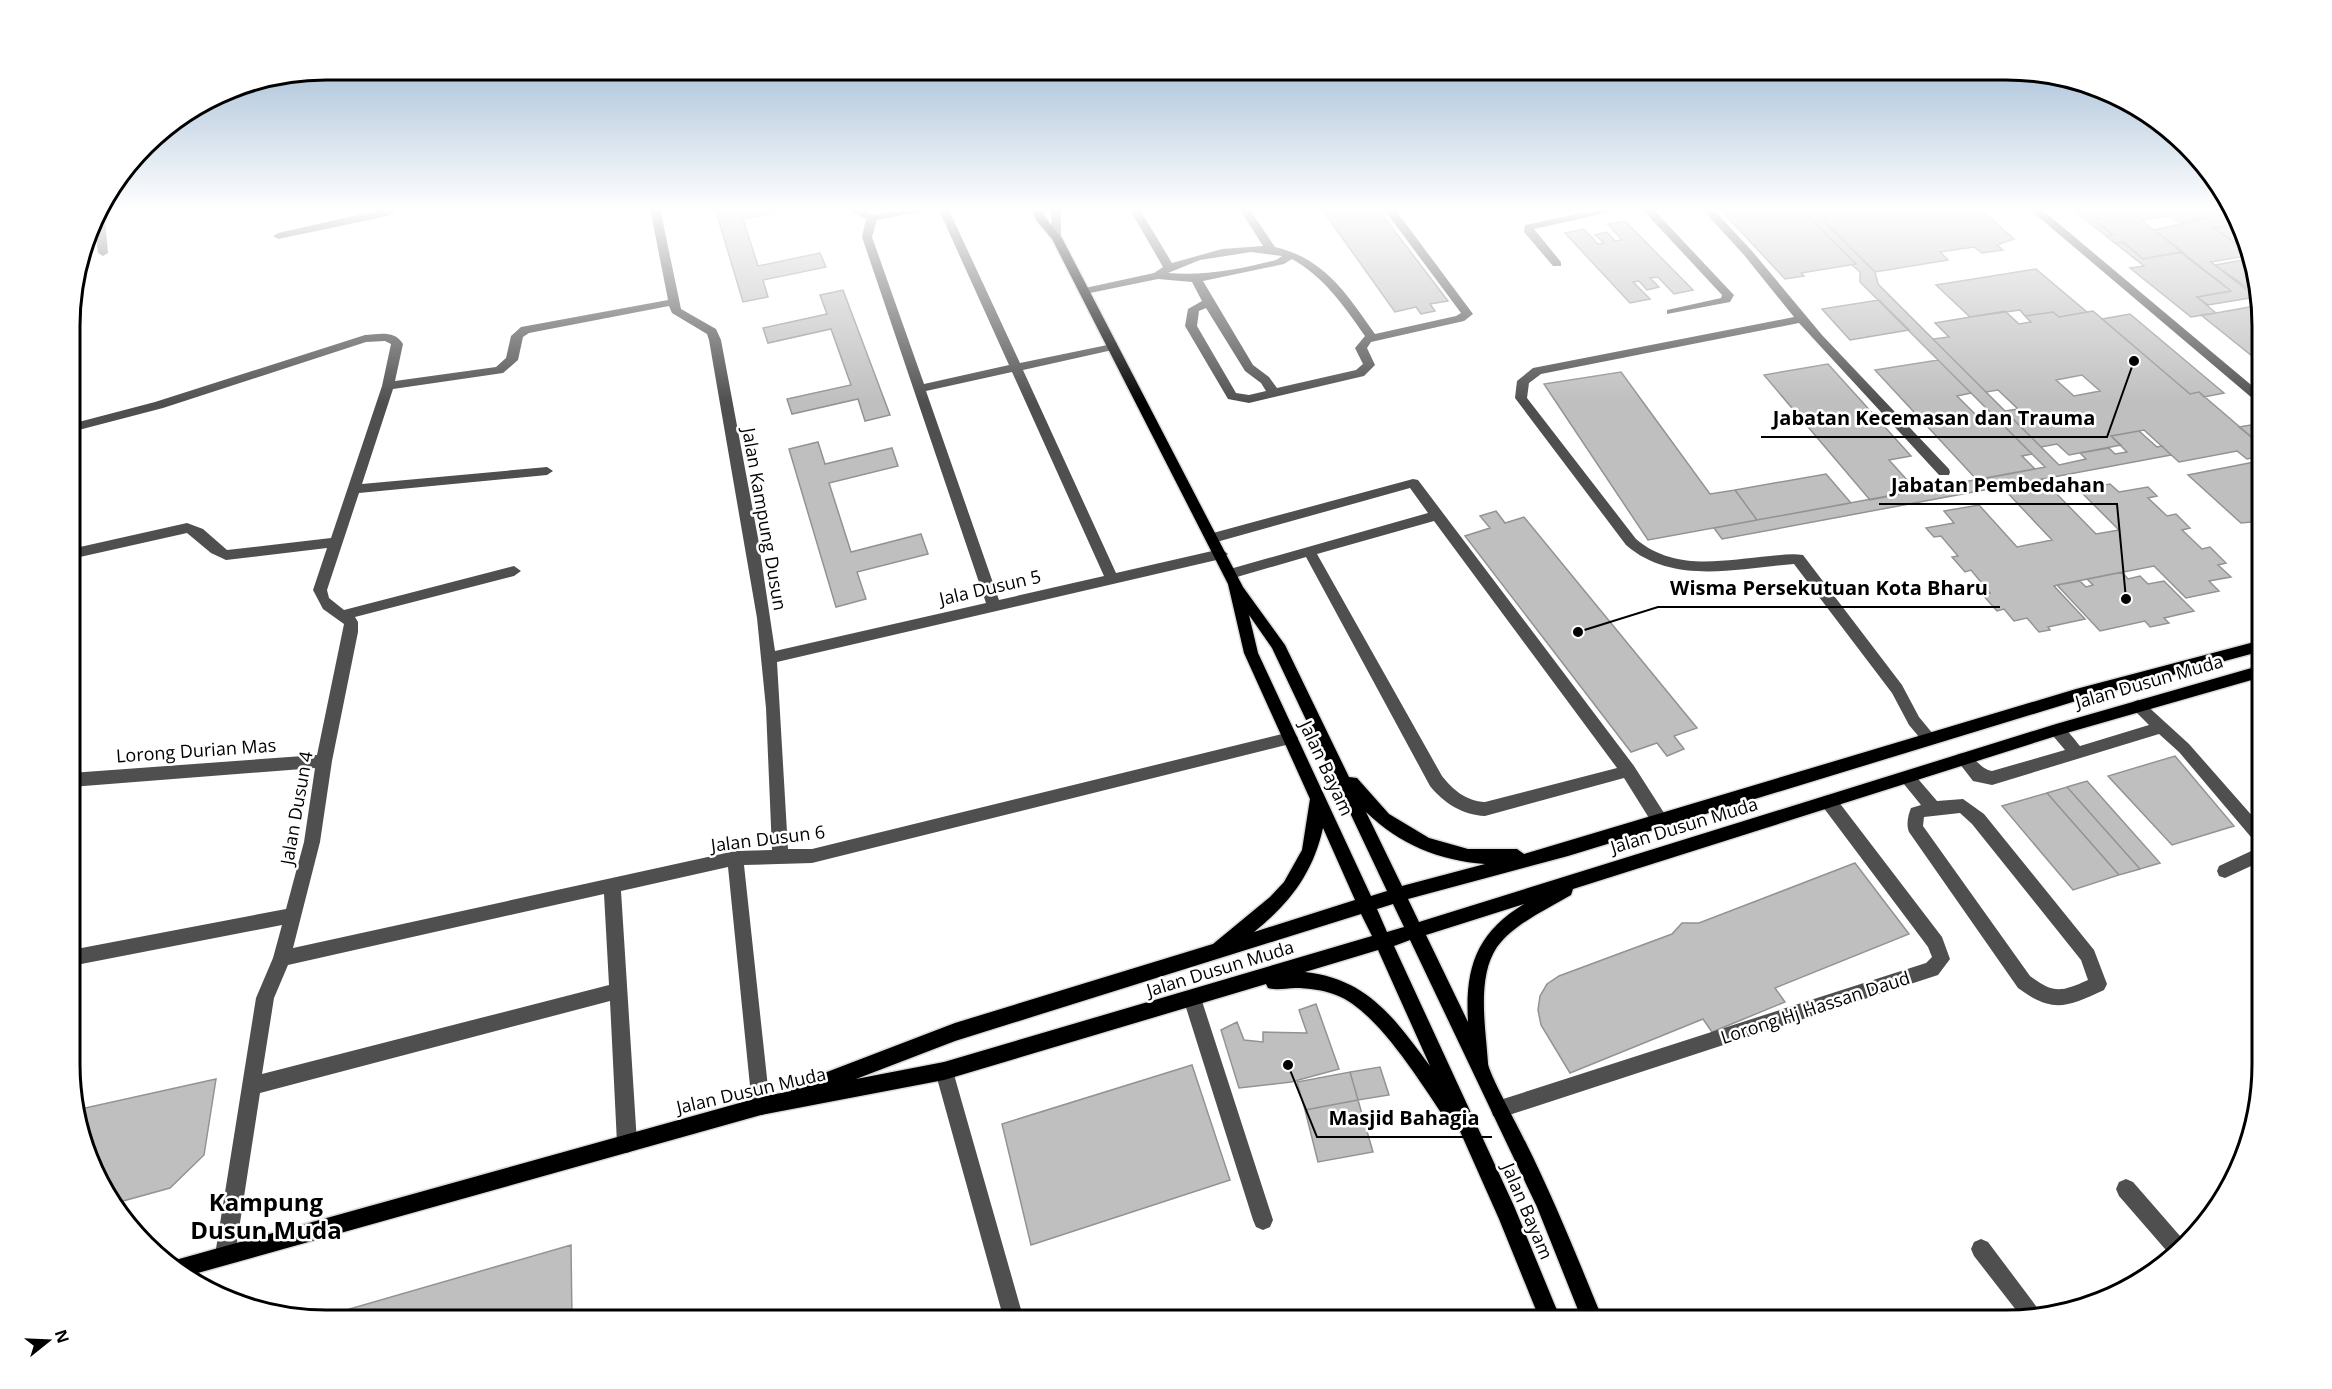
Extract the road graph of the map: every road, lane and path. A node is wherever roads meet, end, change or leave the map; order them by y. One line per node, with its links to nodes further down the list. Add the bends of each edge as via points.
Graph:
1 (668, 273): 15 (street)
2 (879, 273): 23 (street)
3 (972, 273): 21 (street)
4 (1075, 273): 14 (main road, Jalan Bayam)
5 (1162, 273): 12 (street)
6 (1232, 273): 13 (street)
7 (1322, 273): 19 (street)
8 (1436, 273): 19 (street, via 1467,314 1460,319)
9 (1707, 273): 17 (street, via 1728,295 1726,300)
10 (1764, 273): 18 (street)
11 (2110, 273): 24 (street)
12 (1158, 276): 13 (street); 14 (street)
13 (1196, 279): 16 (street)
14 (1084, 291): 20 (main road, Jalan Bayam)
15 (673, 302): 22 (street, via 525,330 517,336 512,360 500,370); 42 (street, Jalan Kampung Dusun, via 676,311 712,332 715,340)
16 (1208, 302): 25 (street, via 1249,368); 25 (street, via 1194,309 1191,326 1226,389 1243,399)
17 (1671, 312)
18 (1801, 319): 28 (street); 48 (street, via 1537,372 1523,381 1521,398 1642,553 1672,565 1690,567 1798,559)
19 (1372, 337): 25 (street, via 1361,345 1369,365 1364,371)
20 (1113, 346): 21 (street); 31 (main road, Jalan Bayam)
21 (1015, 368): 23 (street); 37 (street)
22 (388, 386): 26 (street, via 397,344 394,339 376,337); 29 (street)
23 (919, 389): 39 (street)
24 (2252, 392)
25 (1274, 393)
26 (80, 426)
27 (547, 471): 29 (street)
28 (1944, 472)
29 (353, 489): 32 (street)
30 (1437, 515): 31 (street, via 1413,483); 34 (street); 53 (street)
31 (1213, 538): 35 (main road, Jalan Bayam)
32 (336, 542): 33 (street, via 226,555 188,528); 40 (street, via 320,590 329,608)
33 (80, 552)
34 (1310, 553): 38 (street); 53 (street, via 1436,781 1449,795 1468,807 1485,809)
35 (1221, 554): 37 (street, Jala Dusun 5); 38 (main road, Jalan Bayam)
36 (514, 571): 40 (street)
37 (1112, 579): 39 (street, Jala Dusun 5)
38 (1233, 579): 47 (main road, Jalan Bayam, via 1251,653); 49 (main road, via 1278,645)
39 (994, 606): 42 (street, Jala Dusun 5)
40 (344, 615): 52 (street, Jalan Dusun 4, via 351,622 351,632)
41 (2252, 648): 48 (main road, via 2076,695)
42 (769, 658): 63 (street, Jalan Kampung Dusun)
43 (2252, 673): 44 (main road, Jalan Dusun Muda)
44 (2138, 706): 45 (street); 46 (main road, Jalan Dusun Muda)
45 (2160, 728): 50 (street); 60 (street, via 2184,748)
46 (2056, 730): 50 (street); 51 (main road, Jalan Dusun Muda)
47 (1290, 738): 56 (main road, Jalan Bayam); 63 (street, Jalan Dusun 6, via 812,856)
48 (1930, 740): 59 (main road)
49 (1329, 751): 61 (main road, via 1376,814 1419,843 1480,857); 68 (main road)
50 (2077, 753): 51 (street, via 1988,779 1979,776)
51 (1964, 759): 54 (main road, Jalan Dusun Muda)
52 (324, 761): 55 (street, Lorong Durian Mas); 70 (street, Jalan Dusun 4, via 312,842)
53 (1628, 771): 59 (street)
54 (1907, 778): 57 (main road, Jalan Dusun Muda); 58 (street)
55 (80, 779)
56 (1316, 795): 69 (main road, Jalan Bayam); 73 (main road, via 1317,824 1304,869 1269,910)
57 (1829, 802): 66 (main road, Jalan Dusun Muda); 83 (street, Lorong Hj Hassan Daud, via 1936,943 1941,959 1937,965)
58 (1933, 808): 58 (street, via 1963,806 1978,819 2088,956 2098,984 2059,1000 2041,995 2024,982 1915,827 1917,813)
59 (1660, 821): 61 (main road)
60 (2252, 826)
61 (1568, 849): 68 (main road)
62 (735, 858): 63 (street, Jalan Dusun 6); 67 (street, Jalan Dusun 6); 82 (street)
63 (780, 858)
64 (2252, 858): 65 (street)
65 (2225, 872)
66 (1586, 877): 71 (main road, Jalan Dusun Muda); 79 (main road, via 1503,928 1488,946 1479,971 1476,997)
67 (612, 885): 75 (street, Jalan Dusun 6); 77 (street)
68 (1397, 895): 69 (main road); 71 (main road)
69 (1366, 904): 72 (main road, Jalan Bayam); 73 (main road)
70 (294, 915): 74 (street); 75 (street, Jalan Dusun 4)
71 (1415, 931): 72 (main road, Jalan Dusun Muda); 79 (main road)
72 (1383, 941): 76 (main road, Jalan Dusun Muda); 84 (main road, Jalan Bayam)
73 (1209, 954): 82 (main road, via 956,1032)
74 (80, 956)
75 (282, 958): 81 (street, Jalan Dusun 4, via 264,998)
76 (1221, 990): 78 (main road, Jalan Dusun Muda); 84 (main road, via 1293,979 1325,982 1357,996 1384,1022)
77 (618, 991): 81 (street); 85 (street)
78 (1192, 998): 80 (main road, Jalan Dusun Muda); 87 (street)
79 (1480, 1067): 83 (main road)
80 (944, 1071): 82 (main road, Jalan Dusun Muda); 93 (street)
81 (251, 1086): 90 (street, Jalan Dusun 4)
82 (761, 1106): 85 (main road, Jalan Dusun Muda)
83 (1500, 1109): 95 (main road, via 1544,1201)
84 (1474, 1141): 94 (main road, Jalan Bayam)
85 (627, 1143): 90 (main road, Jalan Dusun Muda)
86 (2126, 1189): 88 (street)
87 (1263, 1220)
88 (2173, 1244)
89 (1982, 1249): 92 (street)
90 (225, 1255): 91 (main road, Jalan Dusun Muda)
91 (186, 1266)
92 (2027, 1308)
93 (1011, 1310)
94 (1547, 1310)
95 (1589, 1310)

